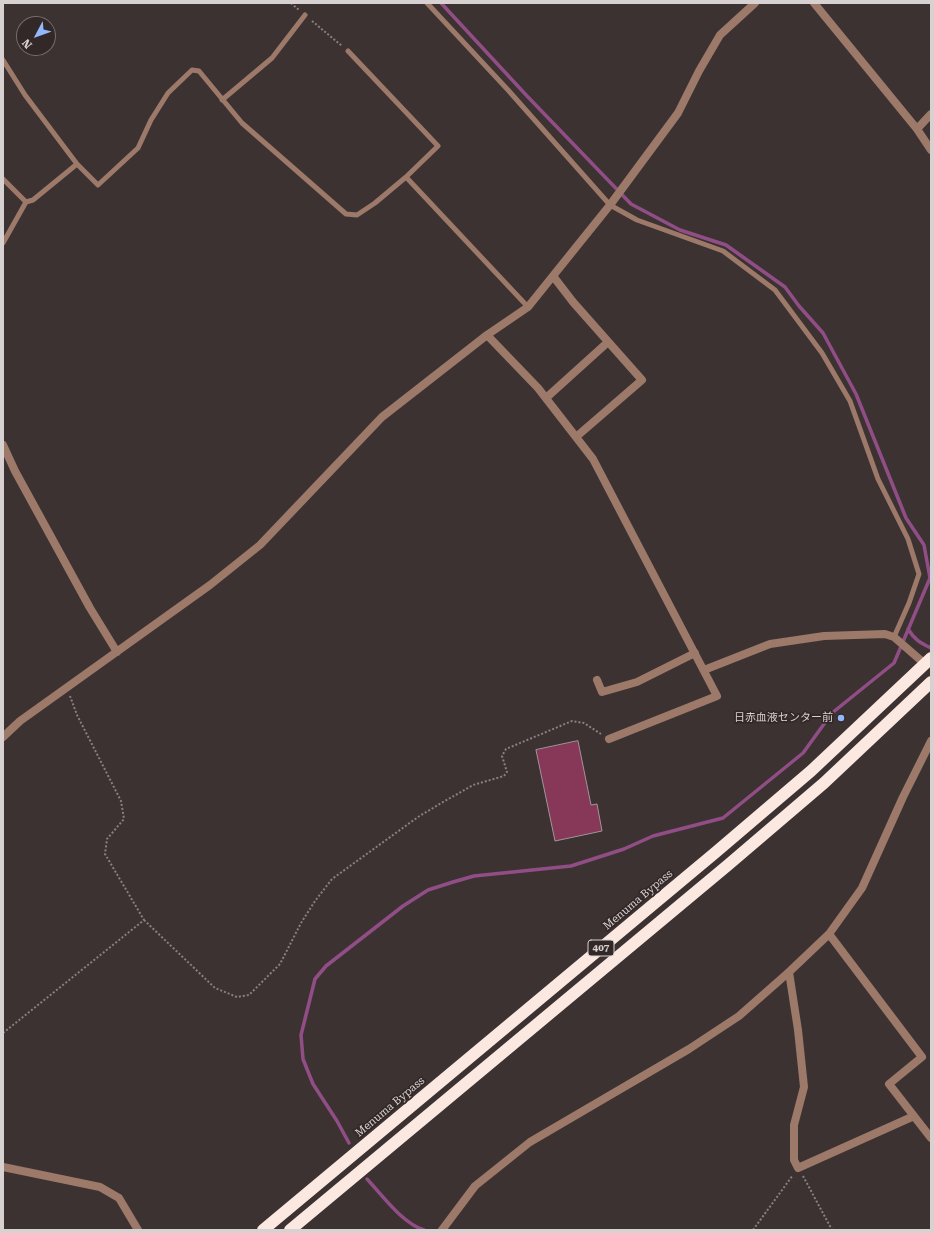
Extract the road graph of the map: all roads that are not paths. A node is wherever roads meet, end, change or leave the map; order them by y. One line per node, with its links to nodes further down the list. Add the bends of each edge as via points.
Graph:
1 (427, 3): 15 (lane)
2 (755, 3): 15 (street, via 720,35 678,113)
3 (814, 3): 9 (street)
4 (304, 15): 7 (lane, via 272,58)
5 (348, 51): 12 (lane, via 438,146)
6 (3, 60): 11 (lane, via 25,95)
7 (222, 100): 11 (lane, via 199,71 192,70 168,93 138,148 98,184); 12 (lane, via 256,136 346,214 357,215)
8 (931, 114): 9 (street)
9 (917, 129): 10 (street)
10 (931, 150)
11 (77, 164): 14 (lane, via 33,200)
12 (406, 177): 18 (lane)
13 (3, 179): 14 (lane)
14 (26, 202): 16 (lane)
15 (610, 205): 17 (street); 24 (lane, via 637,220 723,252 775,290 822,353 850,401 878,480 908,539 919,574)
16 (3, 243)
17 (553, 276): 18 (street); 20 (street)
18 (528, 308): 19 (street)
19 (487, 335): 21 (street); 25 (street, via 382,417 260,545)
20 (608, 342): 21 (street); 22 (street, via 642,380)
21 (546, 398): 22 (street)
22 (576, 437): 26 (street, via 593,459)
23 (3, 445): 25 (street, via 90,608)
24 (894, 637): 27 (street); 28 (street, via 885,634 824,636 770,644)
25 (117, 652): 31 (street)
26 (695, 653): 28 (street); 29 (street, via 637,682 602,692)
27 (928, 661): 41 (highway, Menuma Bypass / 407, via 799,781)
28 (704, 670): 32 (street, via 717,696)
29 (598, 680)
30 (931, 682): 42 (highway, 407, via 824,783)
31 (3, 736)
32 (608, 739)
33 (931, 741): 34 (street, via 862,888)
34 (829, 934): 35 (street); 36 (street, via 922,1057 889,1084)
35 (789, 972): 36 (street, via 804,1087 794,1125 794,1160 798,1168); 39 (street, via 739,1016 689,1049 530,1142 475,1186)
36 (914, 1116): 37 (street)
37 (931, 1138)
38 (3, 1167): 40 (street, via 100,1187 119,1198)
39 (443, 1229)
40 (138, 1230)
41 (263, 1230)
42 (290, 1230)

